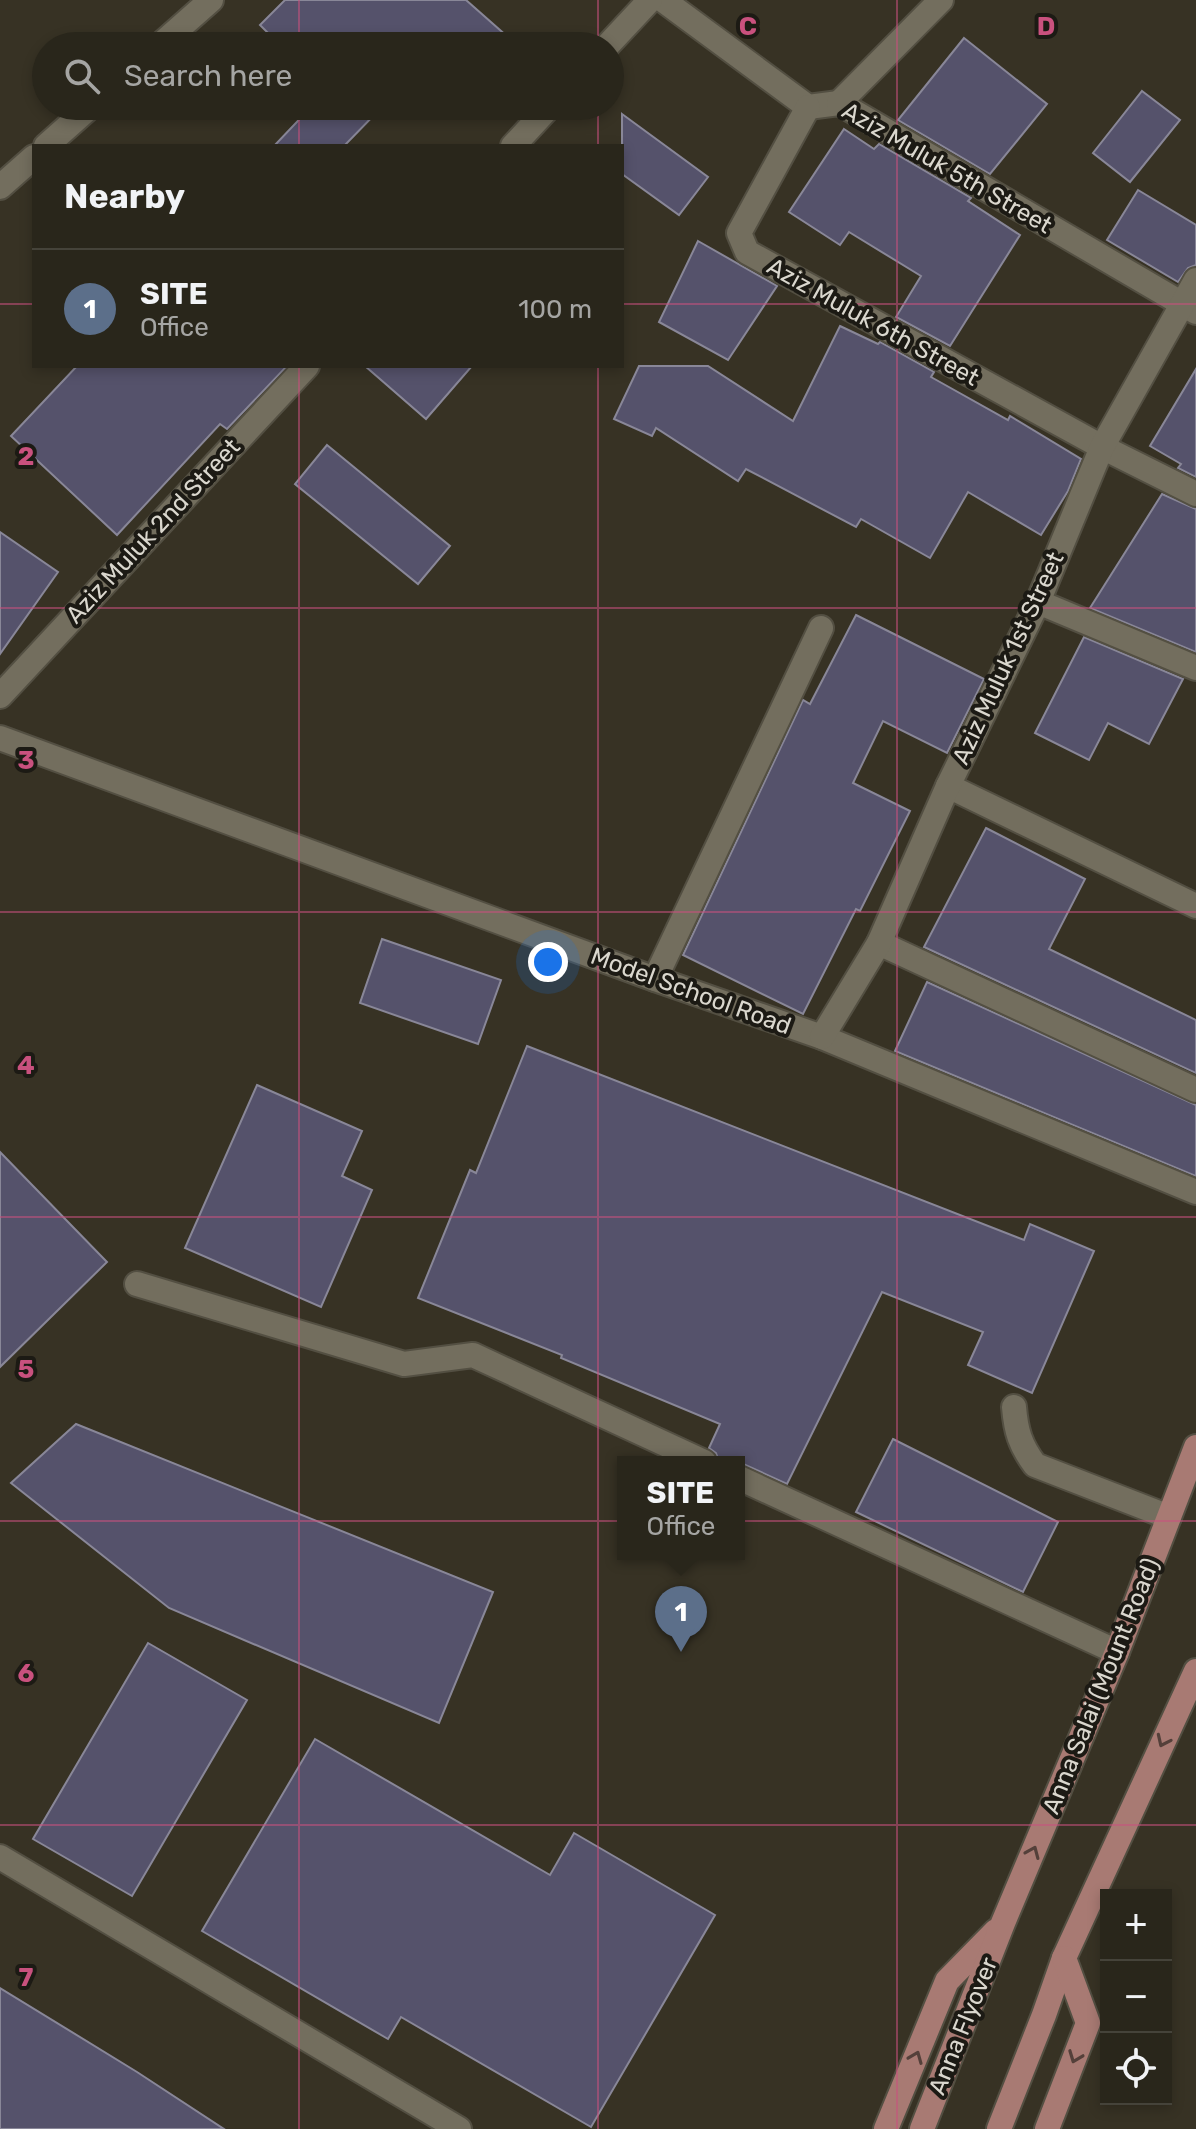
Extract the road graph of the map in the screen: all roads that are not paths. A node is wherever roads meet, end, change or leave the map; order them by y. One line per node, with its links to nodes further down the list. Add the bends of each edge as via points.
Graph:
1 (211, 0): 5 (street)
2 (650, 0): 6 (street)
3 (663, 0): 8 (street, Aziz Muluk 5th Street)
4 (941, 0): 7 (street)
5 (175, 32)
6 (620, 32)
7 (839, 103): 8 (street, Aziz Muluk 5th Street); 16 (street, Aziz Muluk 5th Street)
8 (808, 107): 18 (street, Aziz Muluk 6th Street, via 739,233 747,252)
9 (75, 120): 11 (street)
10 (537, 120): 12 (street)
11 (48, 144)
12 (515, 144)
13 (32, 159): 14 (street)
14 (0, 187)
15 (1196, 280): 16 (street, Aziz Muluk 1st Street)
16 (1188, 308): 18 (street, Aziz Muluk 1st Street)
17 (305, 368): 23 (street, Aziz Muluk 2nd Street)
18 (1102, 447): 19 (street); 20 (street, Aziz Muluk 1st Street)
19 (1196, 494)
20 (1038, 602): 22 (street); 25 (street, Aziz Muluk 1st Street)
21 (821, 628): 28 (street)
22 (1196, 668)
23 (0, 696)
24 (0, 738): 28 (street, Model School Road)
25 (948, 786): 26 (street); 27 (street, Aziz Muluk 1st Street)
26 (1196, 906)
27 (879, 943): 29 (street, Aziz Muluk 1st Street); 30 (street)
28 (655, 979): 29 (street, Model School Road)
29 (822, 1037): 31 (street, Model School Road)
30 (1196, 1090)
31 (1196, 1192)
32 (137, 1284): 35 (street, via 404,1364 473,1355)
33 (1014, 1407): 37 (street, via 1016,1433 1035,1465)
34 (1196, 1447): 37 (main road, Anna Salai (Mount Road))
35 (691, 1456)
36 (745, 1481): 38 (street)
37 (1169, 1517): 38 (main road, Anna Salai (Mount Road))
38 (1117, 1652): 41 (main road, Anna Salai (Mount Road), one-way to 38)
39 (1196, 1671): 42 (main road, one-way to 42)
40 (0, 1857): 43 (street)
41 (1003, 1923): 44 (main road, one-way to 41, via 947,1981); 45 (main road, Anna Flyover)
42 (1064, 1958): 46 (main road); 47 (main road, one-way to 47, via 1088,2023)
43 (459, 2129)
44 (886, 2129)
45 (922, 2129)
46 (999, 2129)
47 (1047, 2129)

